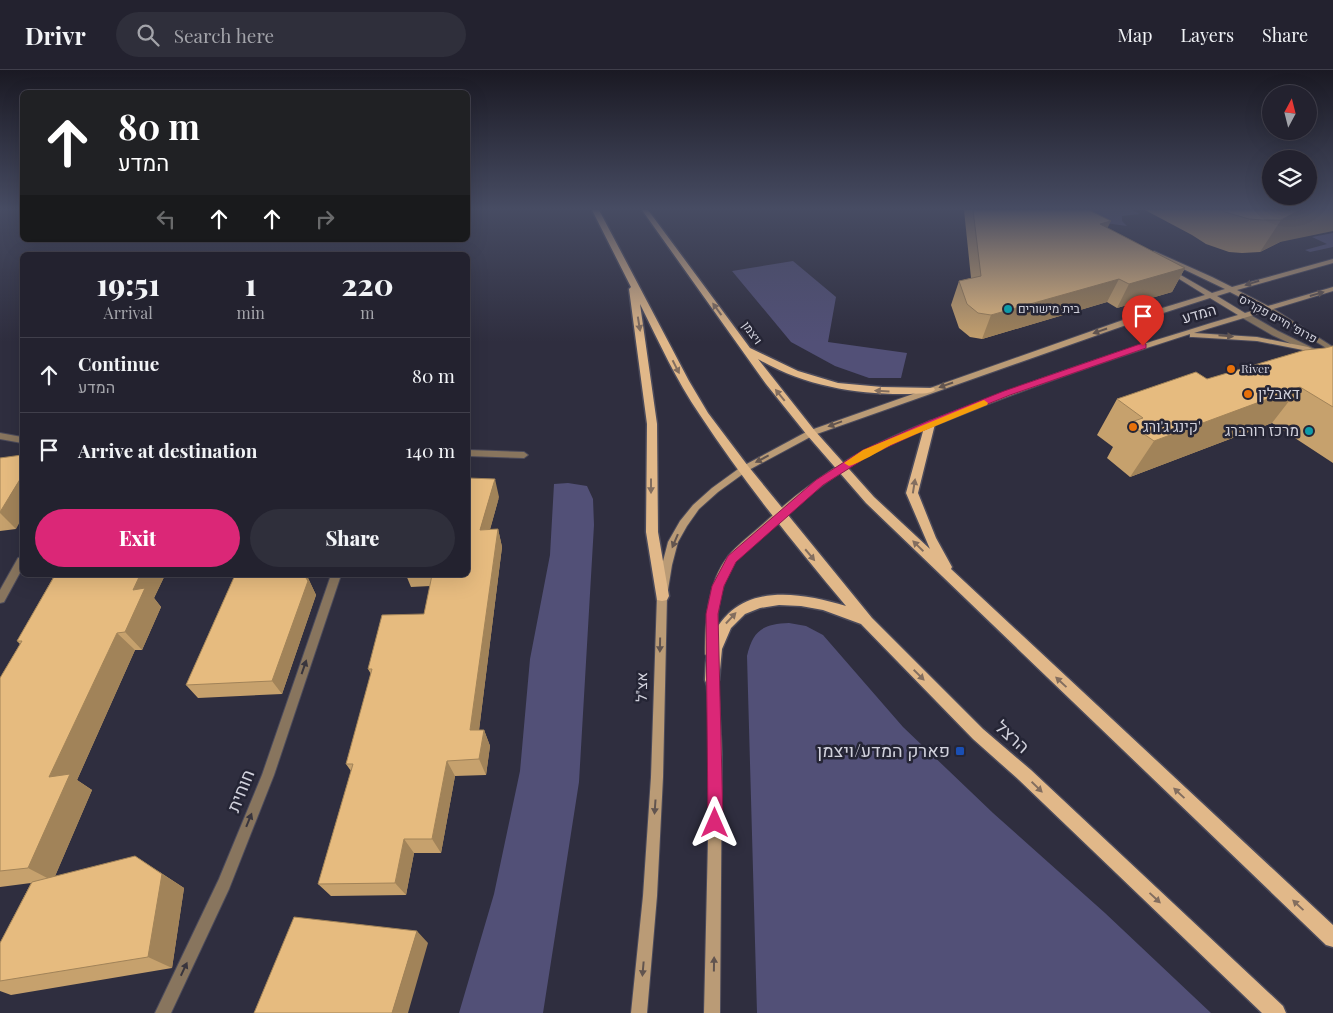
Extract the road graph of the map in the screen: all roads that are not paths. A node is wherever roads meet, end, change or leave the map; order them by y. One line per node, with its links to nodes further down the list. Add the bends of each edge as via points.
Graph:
1 (619, 254): 6 (main road)
2 (677, 254): 13 (main road, ויצמן, one-way to 2)
3 (1156, 254): 7 (main road)
4 (1333, 261): 7 (main road, המדע, one-way to 7)
5 (1160, 265): 9 (main road, פרופ׳ חיים פקריס)
6 (631, 276): 25 (main road, one-way to 25, via 684,381); 30 (main road, one-way to 30, via 652,424 652,532)
7 (1232, 289): 9 (main road, המדע); 10 (main road)
8 (1333, 289): 10 (main road, המדע, one-way to 8)
9 (1213, 296): 11 (main road, פרופ׳ חיים פקריס); 17 (main road, המדע, one-way to 17, via 1126,322)
10 (1268, 309): 11 (main road, המדע); 15 (street, פרופ׳ חיים פקריס)
11 (1244, 315): 12 (main road, המדע); 14 (street, פרופ׳ חיים פקריס)
12 (1160, 340): 14 (main road, one-way to 14, via 1214,335); 18 (main road, המדע)
13 (746, 348): 17 (main road, one-way to 13, via 886,392 833,386 789,372); 19 (main road, ויצמן, one-way to 13)
14 (1308, 349): 16 (street, פרופ׳ חיים פקריס)
15 (1333, 350)
16 (1333, 361)
17 (930, 390): 19 (main road, המדע, one-way to 19)
18 (930, 424): 24 (main road, המדע, via 866,452); 29 (main road, one-way to 18, via 930,538 912,493)
19 (811, 433): 24 (main road, ויצמן); 25 (main road, אצ"ל, one-way to 25)
20 (0, 436): 21 (street)
21 (20, 440)
22 (470, 453): 23 (street)
23 (524, 455)
24 (840, 468): 26 (main road, המדע); 29 (main road, one-way to 24)
25 (744, 469): 26 (main road, הרצל); 30 (main road, אצ"ל, one-way to 30, via 696,507 683,524 673,542)
26 (781, 515): 32 (main road, הרצל, one-way to 32, via 803,547); 33 (main road, via 723,572 712,614)
27 (20, 564): 31 (street)
28 (335, 577): 35 (street, חוחית, one-way to 28, via 224,884 268,775)
29 (952, 578): 34 (main road, one-way to 29)
30 (662, 596): 36 (main road, אצ"ל, one-way to 36, via 657,777)
31 (0, 599)
32 (867, 622): 33 (main road, one-way to 32, via 715,646 721,632 740,609 788,599 822,604); 38 (main road, הרצל, one-way to 38, via 978,734)
33 (712, 680): 37 (main road, one-way to 33, via 716,772)
34 (1333, 938)
35 (163, 1013)
36 (639, 1013)
37 (712, 1013)
38 (1276, 1013)

